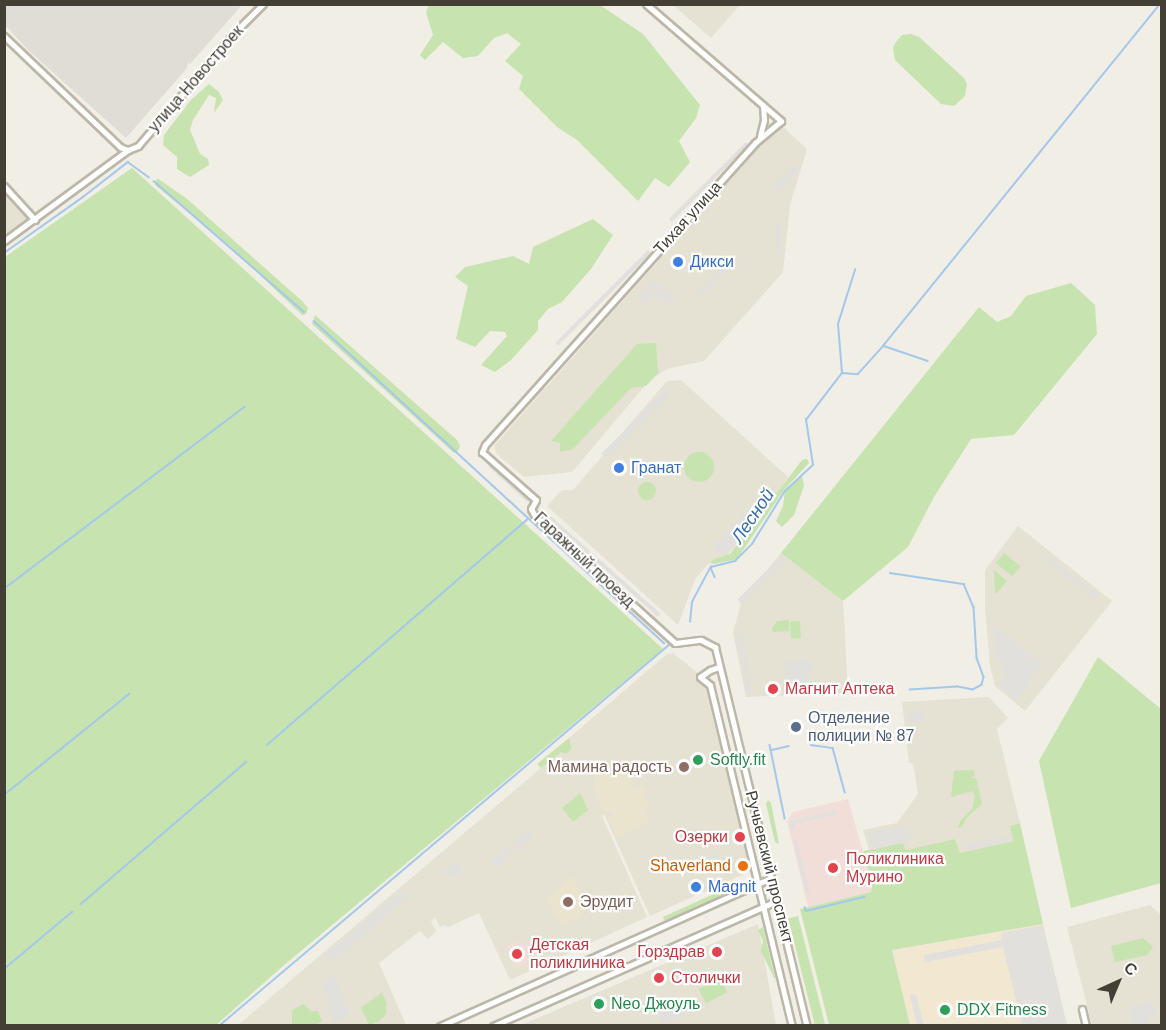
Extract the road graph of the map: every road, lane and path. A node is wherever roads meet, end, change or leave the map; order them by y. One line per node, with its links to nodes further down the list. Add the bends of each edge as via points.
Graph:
1 (262, 4): 6 (street, улица Новостроек, via 138,146)
2 (646, 4): 4 (street, Тихая улица)
3 (4, 36): 6 (street)
4 (763, 106): 5 (street); 5 (street, Тихая улица, via 781,121)
5 (760, 137): 10 (street, Тихая улица)
6 (128, 150): 8 (street, улица Новостроек)
7 (4, 186): 8 (street)
8 (36, 220): 9 (street, улица Новостроек)
9 (4, 241)
10 (482, 452): 11 (street, Гаражный проезд, via 536,500 531,509 535,516 675,643)
11 (708, 641): 12 (street, Ручьевский проспект, via 715,646)
12 (719, 667): 13 (street, Ручьевский проспект); 14 (street, via 700,677 710,686)
13 (771, 878): 14 (street); 15 (street, Ручьевский проспект)
14 (758, 883): 16 (street); 18 (street)
15 (777, 901): 16 (street); 21 (street, Ручьевский проспект)
16 (764, 906): 19 (street); 20 (street)
17 (1082, 1009): 22 (street)
18 (440, 1026)
19 (493, 1026)
20 (792, 1026)
21 (807, 1026)
22 (1086, 1026)

